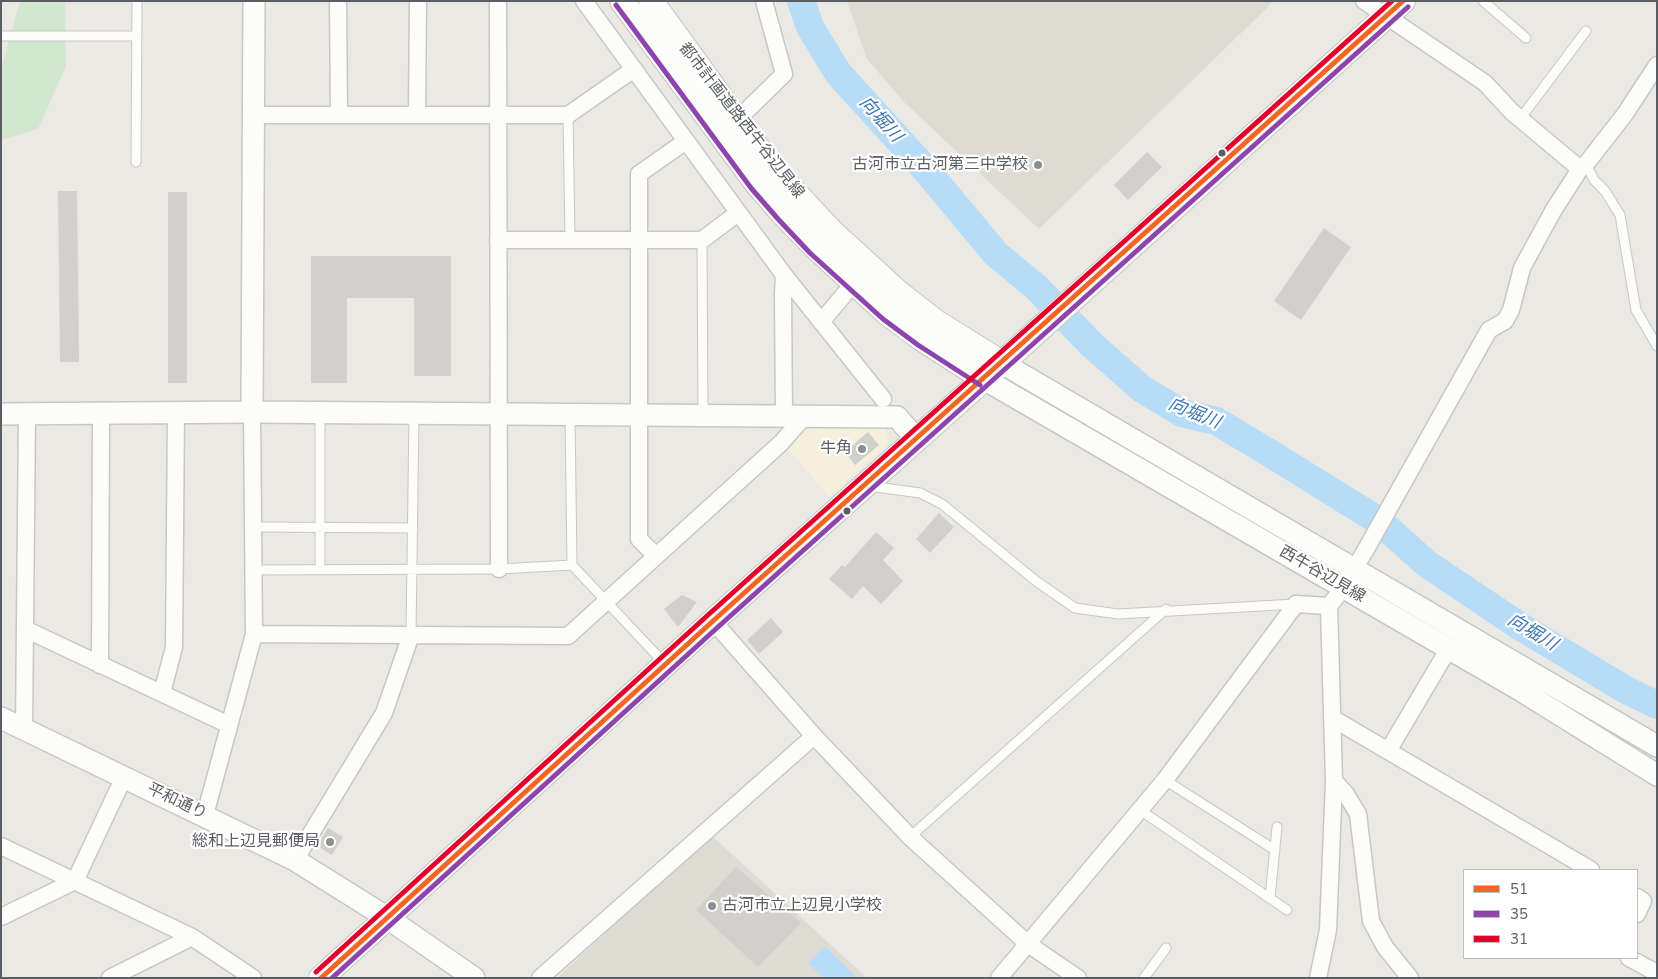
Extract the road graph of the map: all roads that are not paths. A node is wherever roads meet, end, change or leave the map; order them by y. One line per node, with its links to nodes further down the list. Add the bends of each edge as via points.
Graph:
1 (137, 1): 16 (lane)
2 (254, 1): 21 (street)
3 (338, 1): 20 (street)
4 (418, 1): 22 (street)
5 (498, 1): 23 (street)
6 (584, 1): 19 (street)
7 (622, 1): 36 (main road, 都市計画道路西牛谷辺見線, via 757,184 814,247)
8 (651, 1): 26 (main road, 都市計画道路西牛谷辺見線)
9 (764, 1): 26 (street, via 784,74)
10 (1364, 1): 13 (street)
11 (1403, 1): 13 (main road)
12 (1483, 1): 17 (lane)
13 (1385, 17): 25 (street, via 1485,83); 39 (main road)
14 (1586, 31): 25 (lane)
15 (1, 36): 16 (lane)
16 (137, 36): 28 (lane)
17 (1526, 38)
18 (1657, 65): 29 (street, via 1625,114)
19 (634, 69): 24 (street); 27 (street)
20 (339, 114): 21 (street); 22 (street)
21 (255, 115): 42 (street)
22 (418, 115): 23 (street)
23 (498, 115): 24 (street); 31 (street)
24 (568, 115): 32 (lane)
25 (1520, 119): 29 (street)
26 (737, 120): 39 (main road, 都市計画道路西牛谷辺見線, via 797,196 859,257 936,322)
27 (686, 141): 30 (street); 34 (street, via 639,174)
28 (136, 162)
29 (1583, 167): 38 (lane, via 1605,191 1620,215 1636,310); 65 (street, via 1531,248 1505,322 1489,330)
30 (738, 213): 33 (street); 35 (street)
31 (498, 240): 32 (street); 49 (street)
32 (570, 240): 34 (street)
33 (702, 240): 34 (street); 52 (lane)
34 (638, 241): 51 (street)
35 (784, 275): 37 (street); 53 (street)
36 (853, 284): 37 (street); 40 (main road, 都市計画道路西牛谷辺見線, via 887,314)
37 (821, 322): 41 (street)
38 (1657, 346)
39 (1002, 364): 40 (main road); 65 (street, 西牛谷辺見線)
40 (984, 379): 54 (main road); 66 (street, 西牛谷辺見線)
41 (883, 399)
42 (252, 412): 43 (street); 48 (street); 56 (street)
43 (320, 413): 44 (street); 57 (lane)
44 (414, 413): 49 (street); 58 (lane)
45 (1, 414): 46 (street)
46 (27, 414): 47 (street); 72 (street)
47 (101, 414): 48 (street); 76 (street)
48 (176, 414): 78 (street, via 174,648)
49 (499, 415): 50 (street); 61 (street)
50 (570, 415): 51 (street); 60 (lane)
51 (641, 416): 52 (street); 59 (street, via 640,539)
52 (703, 416): 53 (street)
53 (794, 417): 54 (street, via 897,417); 59 (street, via 781,443)
54 (917, 440): 55 (main road)
55 (866, 486): 70 (lane, via 920,493 942,504 1036,581 1075,608 1118,614); 71 (main road)
56 (253, 526): 57 (lane); 62 (street)
57 (319, 527): 58 (lane); 63 (lane)
58 (413, 528): 64 (lane)
59 (655, 555): 67 (street)
60 (572, 565): 61 (lane); 67 (lane)
61 (499, 569): 64 (lane)
62 (253, 570): 63 (lane); 73 (street)
63 (320, 570): 64 (lane)
64 (413, 570): 74 (lane)
65 (1354, 570): 66 (street); 84 (street, 西牛谷辺見線)
66 (1343, 588): 69 (street); 75 (street, 西牛谷辺見線)
67 (604, 602): 74 (street, via 568,636); 77 (lane)
68 (1296, 604): 69 (street); 70 (lane); 88 (street)
69 (1329, 606): 80 (street)
70 (1166, 609): 93 (lane)
71 (713, 621): 77 (main road); 83 (street)
72 (25, 629): 76 (street); 82 (street)
73 (254, 634): 74 (street); 81 (street)
74 (411, 635): 96 (street, via 384,713)
75 (1449, 648): 85 (street); 86 (street, 西牛谷辺見線)
76 (100, 664): 78 (street)
77 (665, 664): 104 (main road)
78 (162, 694): 81 (street)
79 (1, 718): 82 (street, 平和通り)
80 (1332, 718): 85 (street); 89 (street)
81 (229, 725): 91 (street)
82 (24, 729): 87 (street, 平和通り)
83 (814, 736): 93 (street); 114 (street)
84 (1657, 746)
85 (1388, 751): 97 (street)
86 (1657, 775)
87 (124, 777): 91 (street, 平和通り); 98 (street)
88 (1165, 780): 90 (street); 95 (lane)
89 (1334, 781): 118 (street, via 1328,930); 119 (street, via 1358,814 1371,921 1385,947)
90 (1140, 810): 99 (lane); 106 (street)
91 (205, 815): 96 (street, 平和通り)
92 (1277, 827): 95 (lane)
93 (910, 837): 106 (street)
94 (1, 846): 98 (street)
95 (1275, 850): 99 (lane)
96 (295, 860): 104 (street, 平和通り)
97 (1589, 869)
98 (75, 881): 103 (street); 105 (street)
99 (1270, 898): 101 (lane)
100 (1638, 898): 102 (street, via 1643,901)
101 (1287, 910)
102 (1638, 912)
103 (1, 917)
104 (386, 917): 112 (main road); 113 (street, 平和通り)
105 (192, 937): 110 (street); 111 (street)
106 (1028, 944): 115 (street); 116 (street)
107 (1166, 948): 117 (lane)
108 (1631, 959): 109 (street)
109 (1657, 973)
110 (110, 978)
111 (253, 978)
112 (321, 978)
113 (474, 978)
114 (540, 978)
115 (999, 978)
116 (1078, 978)
117 (1144, 978)
118 (1318, 978)
119 (1410, 978)

